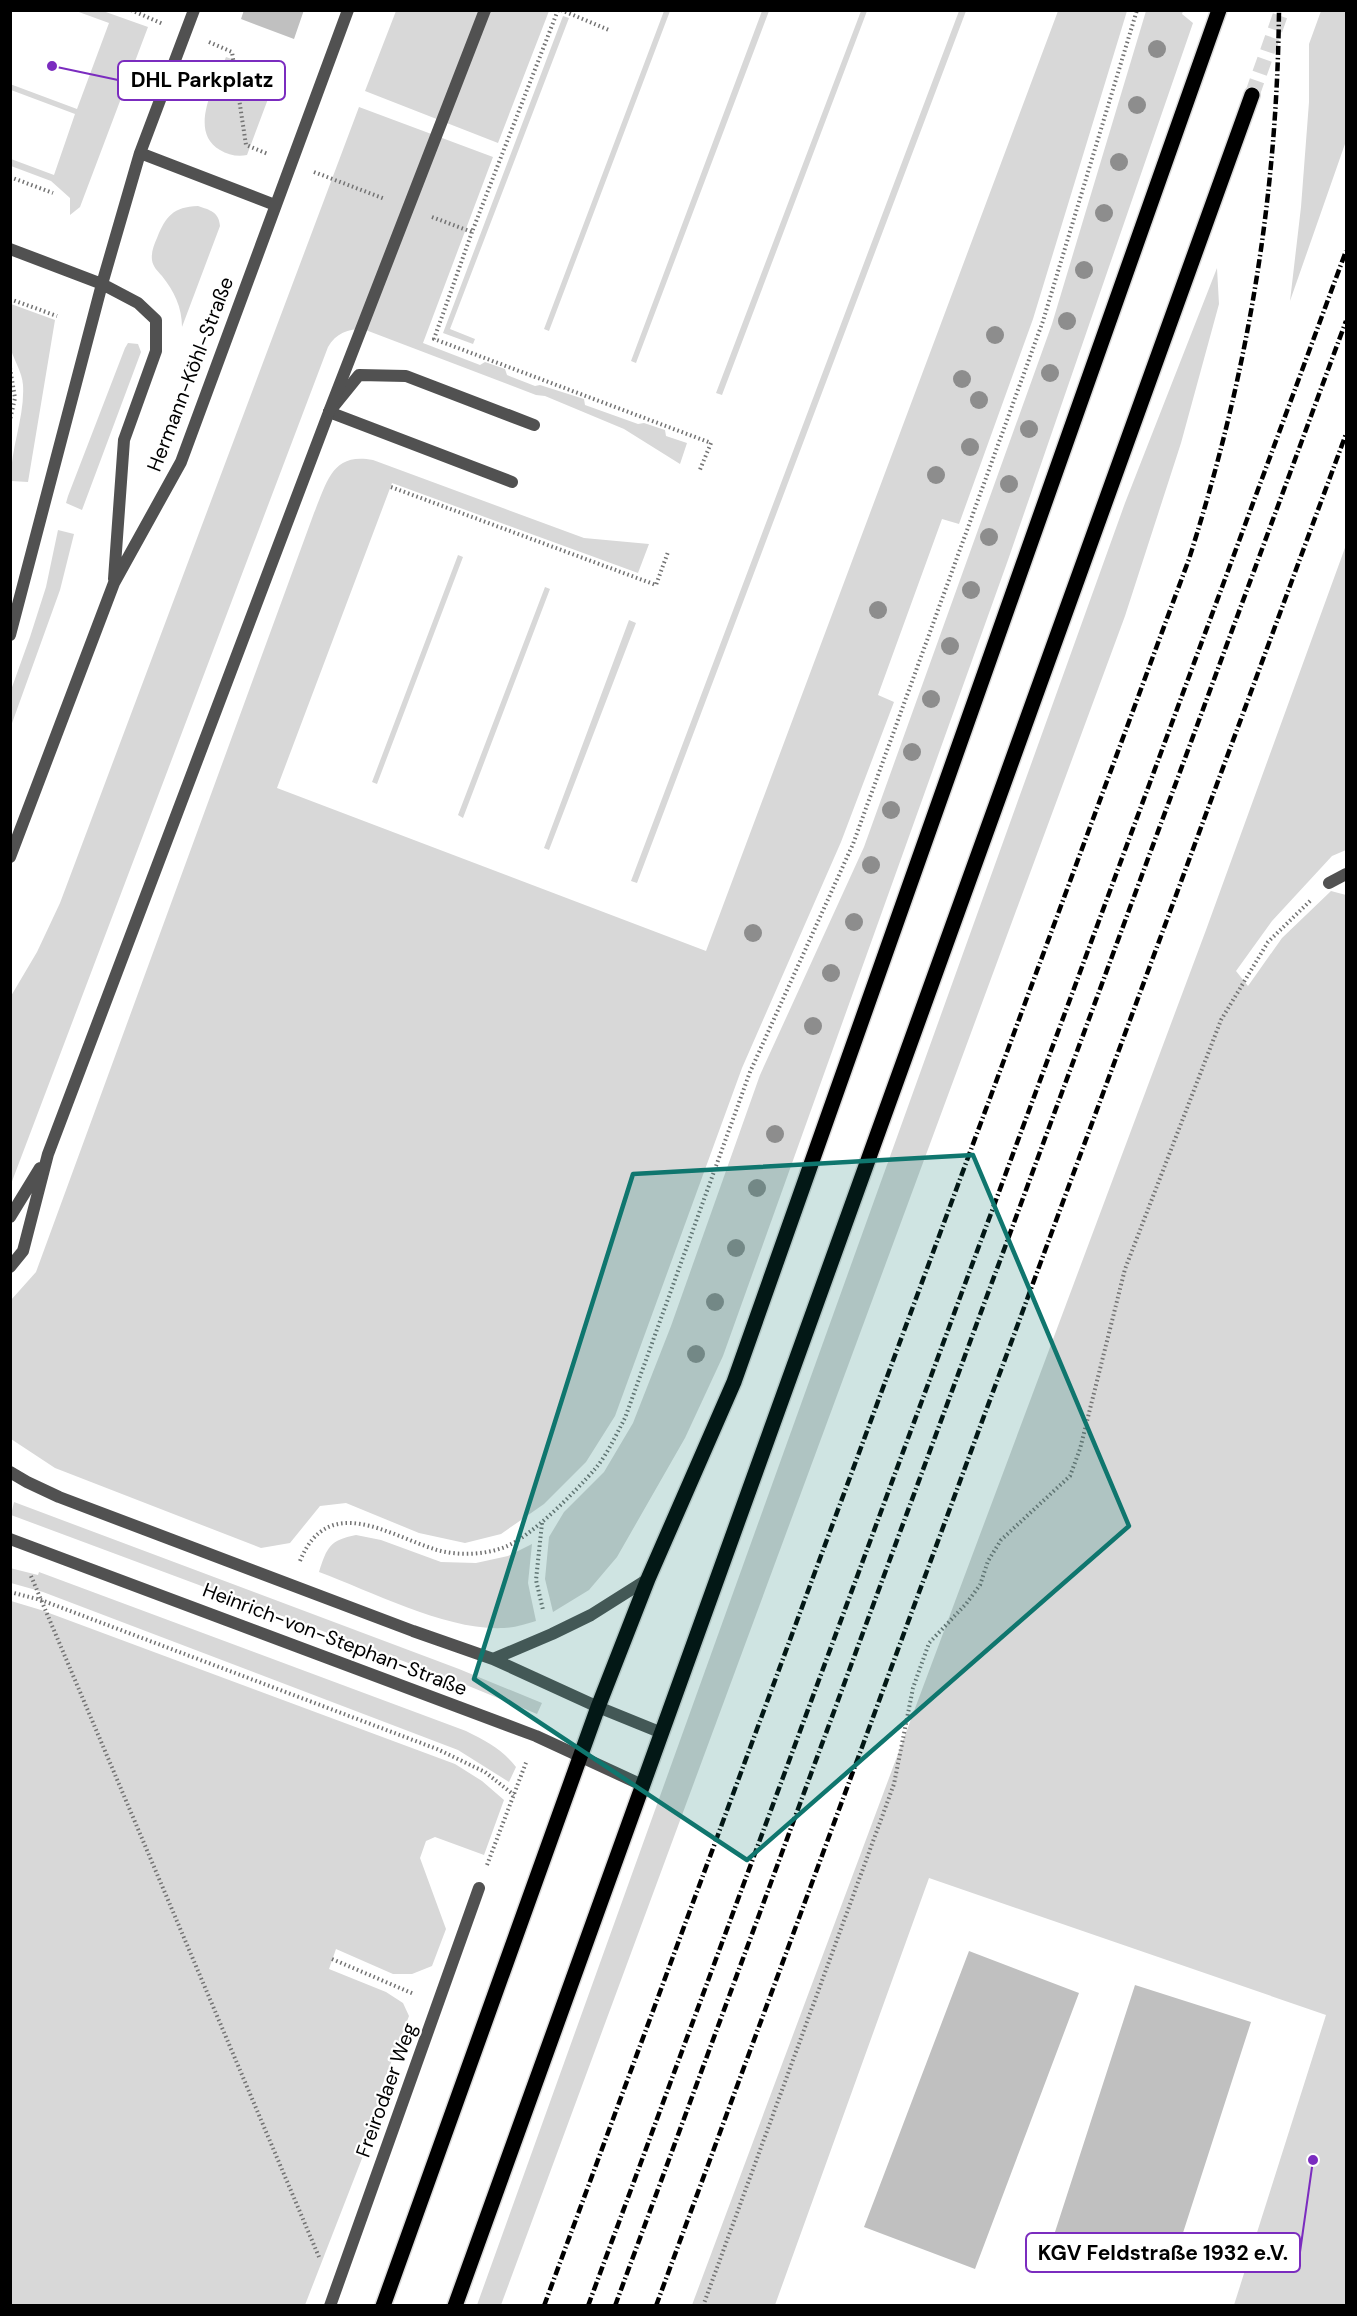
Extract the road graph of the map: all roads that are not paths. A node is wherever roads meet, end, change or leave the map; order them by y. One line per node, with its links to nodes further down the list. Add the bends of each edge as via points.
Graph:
1 (194, 10): 6 (street)
2 (348, 10): 7 (street, Hermann-Köhl-Straße)
3 (485, 10): 10 (street)
4 (1219, 10): 23 (main road, via 734,1382)
5 (1252, 95): 26 (main road)
6 (140, 153): 7 (street); 9 (street)
7 (275, 205): 13 (street, Hermann-Köhl-Straße, via 181,462)
8 (10, 249): 9 (street, Hermann-Köhl-Straße)
9 (102, 284): 13 (street, Hermann-Köhl-Straße, via 138,303 156,320 156,351 124,440); 14 (street)
10 (329, 412): 11 (street, via 359,375 406,376); 12 (street); 18 (street)
11 (534, 424)
12 (512, 482)
13 (114, 583): 15 (street, Hermann-Köhl-Straße)
14 (10, 634)
15 (10, 857)
16 (1347, 874): 17 (street)
17 (1329, 883)
18 (48, 1154): 19 (street); 20 (street, via 23,1251)
19 (10, 1216)
20 (10, 1267)
21 (10, 1472): 24 (street, Heinrich-von-Stephan-Straße, via 59,1497)
22 (13, 1539): 27 (street, Heinrich-von-Stephan-Straße, via 536,1736)
23 (648, 1579): 24 (street, via 591,1615); 25 (main road)
24 (494, 1659): 25 (street, Heinrich-von-Stephan-Straße)
25 (598, 1707): 26 (street, Heinrich-von-Stephan-Straße); 27 (main road)
26 (662, 1733): 28 (main road)
27 (579, 1757): 28 (street, Heinrich-von-Stephan-Straße); 31 (main road)
28 (642, 1785): 32 (main road)
29 (479, 1888): 30 (street, Freirodaer Weg)
30 (330, 2306)
31 (383, 2306)
32 (455, 2306)

